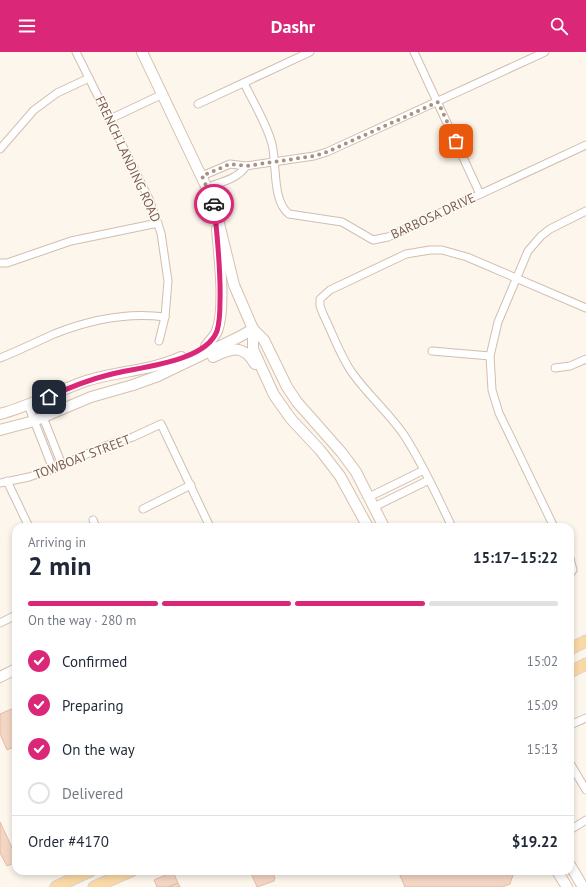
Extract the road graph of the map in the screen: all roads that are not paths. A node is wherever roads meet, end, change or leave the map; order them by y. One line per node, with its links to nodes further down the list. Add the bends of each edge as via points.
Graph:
1 (76, 52): 6 (street, FRENCH LANDING ROAD)
2 (142, 52): 8 (main road)
3 (310, 52): 7 (street)
4 (414, 52): 9 (street)
5 (545, 52): 9 (street)
6 (89, 78): 11 (street, FRENCH LANDING ROAD); 13 (street, via 57,93 34,110)
7 (244, 83): 10 (street); 14 (street, via 269,137)
8 (163, 94): 11 (street); 17 (main road)
9 (438, 102): 14 (street, via 334,150 314,156); 20 (street)
10 (198, 104)
11 (110, 119): 23 (street, FRENCH LANDING ROAD)
12 (586, 145): 20 (street, BARBOSA DRIVE)
13 (0, 148)
14 (274, 161): 16 (street); 20 (street, BARBOSA DRIVE, via 280,204 289,214 342,222 373,240 379,240)
15 (225, 166): 16 (street, via 234,163); 17 (street); 18 (street)
16 (246, 166): 18 (street, via 239,174)
17 (202, 176): 19 (main road)
18 (230, 178): 19 (street)
19 (208, 187): 21 (main road)
20 (480, 194)
21 (214, 203): 28 (main road, via 234,285); 30 (main road, via 221,274 220,306 217,330)
22 (586, 211): 25 (street, via 541,236 528,251)
23 (158, 223): 24 (street, via 71,241); 27 (street, FRENCH LANDING ROAD, via 167,264)
24 (0, 263)
25 (516, 278): 26 (street); 32 (street, via 498,322); 44 (street, via 454,252 418,251 342,284 320,299 323,314 347,364 394,421)
26 (586, 308)
27 (165, 317): 29 (street, FRENCH LANDING ROAD); 33 (street, via 132,314 102,320 68,329)
28 (253, 329): 30 (main road, via 241,329); 36 (main road, via 171,370); 37 (main road, via 253,350); 50 (main road, via 264,340 297,402 342,453 356,472)
29 (159, 341)
30 (206, 346): 38 (main road, via 168,364 85,381)
31 (432, 351): 32 (street)
32 (490, 356): 58 (street, via 492,390 499,413)
33 (0, 358)
34 (586, 359): 35 (street, via 570,366)
35 (555, 368)
36 (133, 385): 37 (main road, via 156,382 223,352 238,350 250,356); 40 (main road, via 86,399)
37 (274, 394): 52 (main road, via 291,419 329,461)
38 (33, 404): 39 (main road); 40 (street)
39 (0, 414)
40 (39, 419): 41 (main road); 42 (street); 43 (street)
41 (0, 430)
42 (62, 465): 43 (street, TOWBOAT STREET); 48 (street, TOWBOAT STREET, via 161,424)
43 (53, 469): 47 (street, TOWBOAT STREET)
44 (424, 470): 45 (street); 46 (street)
45 (429, 480): 49 (street); 57 (street)
46 (402, 481): 49 (street); 50 (street)
47 (4, 482): 53 (street)
48 (191, 485): 51 (street); 54 (street)
49 (407, 491): 50 (street)
50 (372, 502): 52 (street); 56 (main road)
51 (143, 509)
52 (359, 509): 55 (main road)
53 (27, 523)
54 (208, 523)
55 (366, 523)
56 (382, 523)
57 (450, 523)
58 (552, 523)
59 (12, 617): 60 (street)
60 (0, 623)
61 (586, 642): 62 (main road)
62 (574, 647)
63 (586, 664): 64 (main road)
64 (574, 670)
65 (12, 672): 66 (main road)
66 (0, 677)
67 (586, 718): 68 (street)
68 (574, 723)
69 (574, 770): 70 (street)
70 (586, 790)
71 (586, 820): 72 (street)
72 (574, 828)
73 (574, 872): 80 (main road)
74 (82, 875): 77 (main road)
75 (122, 875): 78 (main road)
76 (560, 875): 79 (main road)
77 (56, 887)
78 (94, 887)
79 (567, 887)
80 (583, 887)

